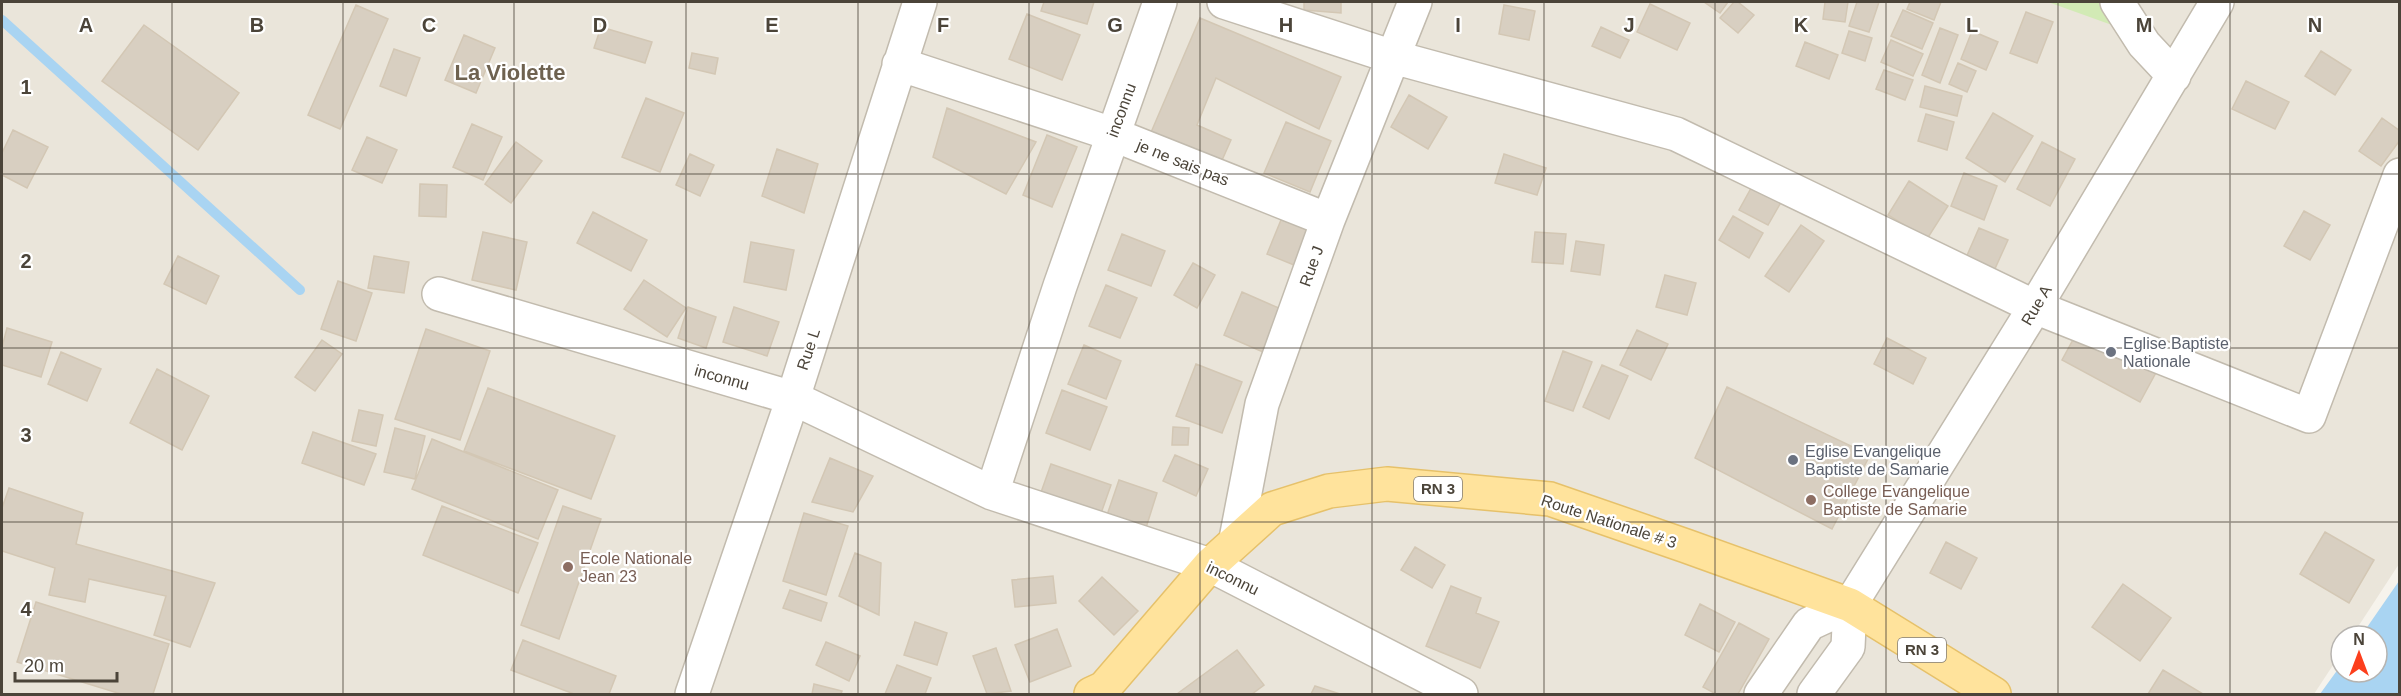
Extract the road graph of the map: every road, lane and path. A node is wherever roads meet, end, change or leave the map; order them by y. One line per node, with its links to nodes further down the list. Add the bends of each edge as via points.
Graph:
1 (920, 2): 8 (street, Rue L)
2 (1160, 2): 10 (street, inconnu)
3 (1224, 2): 7 (street)
4 (1415, 2): 7 (street, Rue J)
5 (2117, 2): 9 (street, via 2144,44)
6 (2217, 2): 9 (street, Rue A)
7 (1393, 57): 12 (street, Rue J); 14 (street, via 1676,135)
8 (899, 64): 10 (street, je ne sais pas); 15 (street, Rue L)
9 (2174, 76): 14 (street, Rue A)
10 (1113, 134): 12 (street, je ne sais pas); 16 (street, inconnu)
11 (2400, 175): 14 (street, via 2309,416)
12 (1328, 220): 17 (street, Rue J, via 1262,404)
13 (439, 294): 15 (street, inconnu)
14 (2035, 307): 19 (street, Rue A)
15 (793, 398): 16 (street, inconnu); 20 (street, Rue L)
16 (992, 493): 18 (street, inconnu)
17 (1236, 539): 18 (main road, Route Nationale # 3 / RN 3); 19 (main road, Route Nationale # 3 / RN 3, via 1272,509 1329,491 1387,484 1550,499)
18 (1210, 565): 21 (main road, Route Nationale # 3 / RN 3, via 1104,688); 22 (street, inconnu)
19 (1850, 605): 23 (street, via 1809,624); 24 (street, via 1848,647); 25 (main road, Route Nationale # 3 / RN 3)
20 (692, 694)
21 (1091, 694)
22 (1461, 694)
23 (1761, 694)
24 (1814, 694)
25 (1994, 694)

